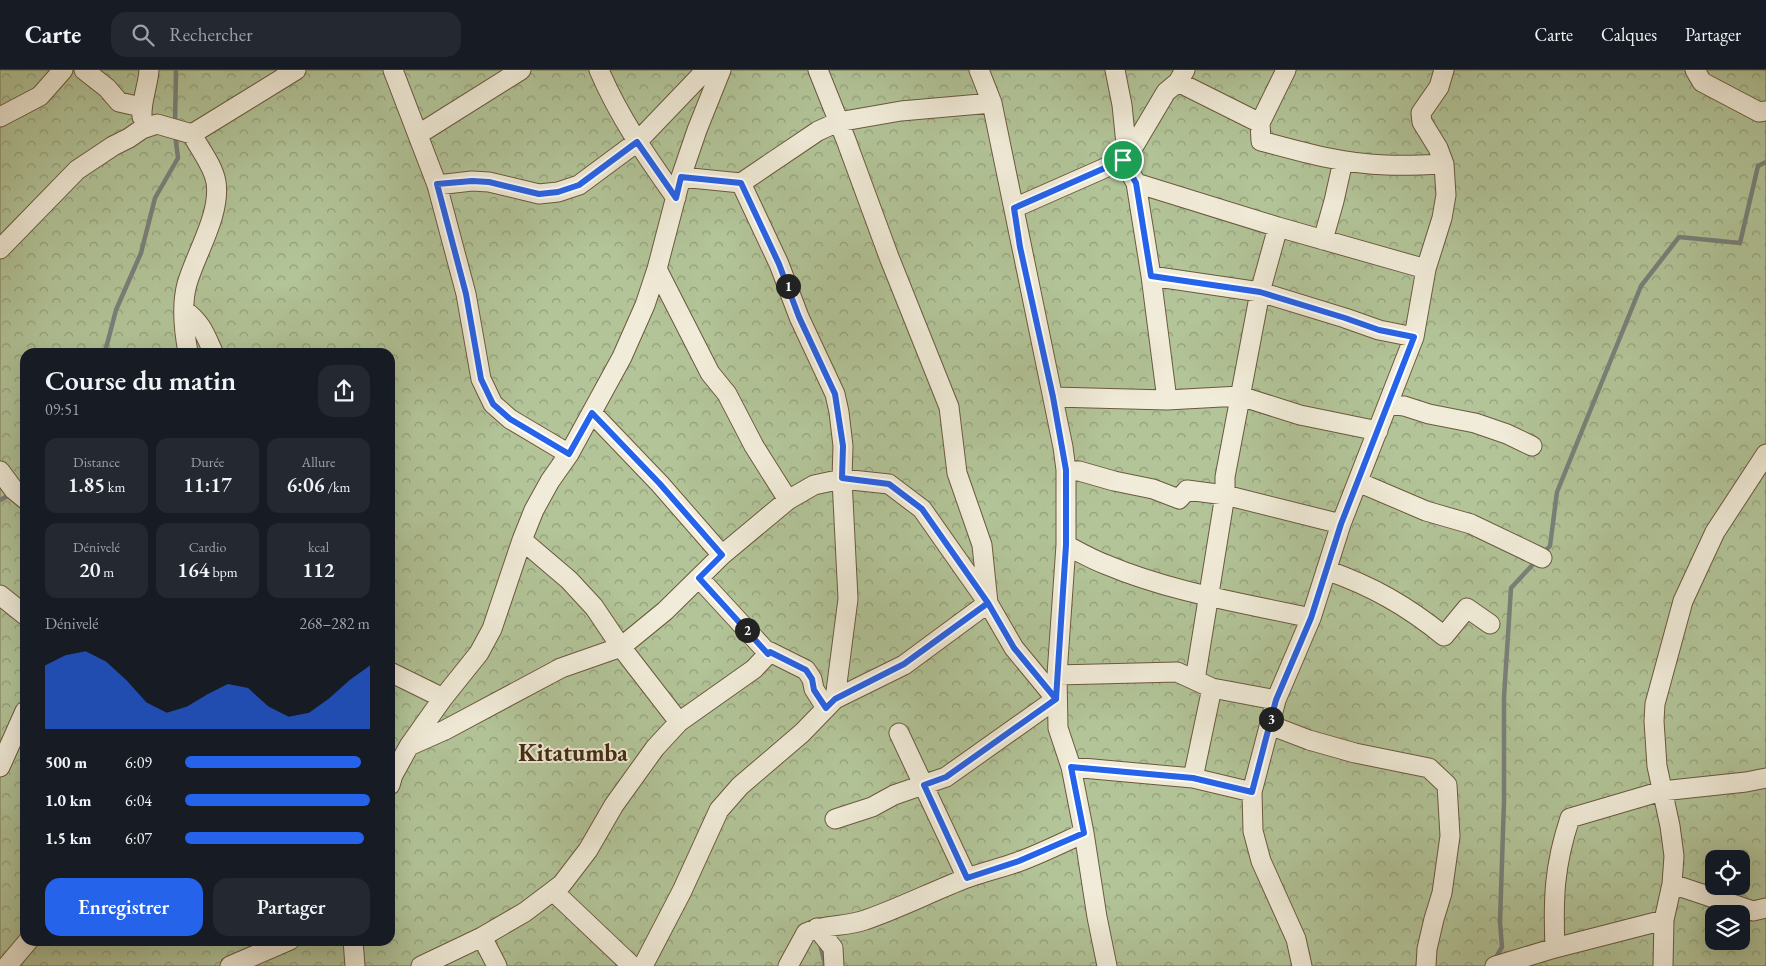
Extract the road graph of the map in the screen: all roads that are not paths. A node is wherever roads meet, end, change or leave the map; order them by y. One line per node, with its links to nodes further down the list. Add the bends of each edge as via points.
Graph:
1 (63, 70): 20 (street, via 40,96)
2 (84, 70): 18 (street, via 119,102)
3 (149, 70): 18 (street)
4 (296, 70): 24 (street)
5 (393, 70): 25 (street)
6 (521, 70): 25 (street)
7 (599, 70): 26 (street)
8 (706, 70): 26 (street)
9 (721, 70): 30 (street)
10 (818, 70): 21 (street)
11 (979, 70): 17 (street)
12 (1115, 70): 27 (street)
13 (1286, 70): 22 (street)
14 (1696, 70): 19 (street, via 1702,82 1759,112)
15 (1441, 71): 29 (street, via 1439,87 1421,113 1422,122)
16 (1181, 76): 22 (street); 27 (street, via 1166,92)
17 (992, 103): 21 (street, via 901,111); 35 (street)
18 (141, 107): 23 (street)
19 (1766, 111)
20 (0, 118)
21 (838, 122): 31 (street, via 818,131); 72 (street, via 949,407 957,473 982,545)
22 (1260, 123): 28 (street, via 1261,141)
23 (142, 129): 24 (street, via 156,124); 38 (street, via 77,170)
24 (179, 131): 43 (street, via 211,165 216,182 216,204 187,286)
25 (418, 134): 33 (street)
26 (637, 142): 33 (street, via 579,185 558,192 539,194 489,182); 34 (street)
27 (1127, 155): 32 (street); 35 (street)
28 (1343, 161): 29 (street, via 1386,165); 37 (street)
29 (1444, 164): 40 (street, via 1446,195)
30 (681, 177): 31 (street); 34 (street)
31 (741, 183): 58 (street, via 835,394 843,446)
32 (1136, 183): 36 (street); 41 (street)
33 (437, 184): 54 (street, via 466,294 481,379 493,404 510,419)
34 (676, 198): 39 (street)
35 (1014, 208): 48 (street)
36 (1278, 227): 37 (street); 42 (street)
37 (1323, 240): 40 (street)
38 (0, 249)
39 (657, 269): 51 (street, via 622,357); 62 (street, via 710,373 727,394 754,446)
40 (1426, 269): 44 (street)
41 (1151, 276): 42 (street); 49 (street)
42 (1260, 292): 44 (street, via 1379,330); 47 (street)
43 (184, 310): 45 (street); 46 (street, via 197,319)
44 (1414, 337): 50 (street)
45 (187, 348)
46 (210, 348)
47 (1240, 396): 49 (street); 52 (street, via 1300,415); 61 (street)
48 (1053, 397): 49 (street); 56 (street)
49 (1167, 400)
50 (1388, 404): 52 (street); 53 (street, via 1475,423)
51 (592, 413): 54 (street); 66 (street)
52 (1378, 431): 59 (street)
53 (1532, 446)
54 (569, 454): 64 (street, via 534,510)
55 (1766, 454): 98 (street, via 1715,532 1682,600 1655,704 1657,766)
56 (1066, 470): 61 (street, via 1154,489 1179,499 1187,490); 65 (street)
57 (0, 471): 60 (street)
58 (842, 478): 62 (street, via 814,485); 72 (street, via 889,484 922,509); 85 (street, via 848,599)
59 (1358, 482): 63 (street); 67 (street, via 1426,511 1471,524)
60 (20, 495)
61 (1224, 495): 63 (street); 71 (street)
62 (788, 500): 66 (street)
63 (1341, 524): 68 (street)
64 (522, 540): 76 (street, via 569,580 594,607); 82 (street, via 492,629 479,654)
65 (1066, 545): 71 (street, via 1107,566); 79 (street)
66 (722, 555): 69 (street)
67 (1542, 558)
68 (1326, 570): 74 (street); 75 (street, via 1386,595 1444,636 1467,608)
69 (699, 578): 76 (street); 77 (street)
70 (0, 595): 73 (street)
71 (1208, 596): 74 (street); 80 (street)
72 (988, 603): 83 (street, via 1014,648); 85 (street, via 904,664)
73 (20, 611)
74 (1311, 618): 84 (street)
75 (1490, 624)
76 (621, 647): 87 (street); 91 (street, via 561,668)
77 (768, 654): 85 (street, via 789,660 806,670 814,690); 87 (street, via 754,669)
78 (395, 674): 82 (street)
79 (1057, 674): 80 (street, via 1177,672); 83 (street)
80 (1195, 680): 81 (street)
81 (1212, 688): 84 (street); 95 (street)
82 (443, 698): 91 (street)
83 (1056, 699): 93 (street, via 1058,728); 97 (street, via 946,777)
84 (1276, 700): 88 (street)
85 (830, 704): 119 (street, via 802,733 740,786 719,810)
86 (20, 718): 90 (street)
87 (679, 722): 104 (street, via 655,748 614,805 578,864)
88 (1270, 724): 99 (street); 124 (street, via 1309,740 1355,753 1429,768 1447,785 1450,836 1442,894 1427,949)
89 (900, 732): 97 (street)
90 (5, 739): 92 (street)
91 (409, 746): 94 (street)
92 (0, 767)
93 (1071, 767): 95 (street); 101 (street)
94 (395, 771)
95 (1193, 778): 99 (street)
96 (1766, 778): 98 (street)
97 (924, 785): 100 (street); 102 (street)
98 (1662, 791): 103 (street, via 1670,826); 112 (street, via 1570,818 1554,883)
99 (1252, 792): 123 (street, via 1254,832 1261,861 1296,939)
100 (835, 819)
101 (1084, 833): 102 (street, via 1019,861); 122 (street)
102 (967, 878): 107 (street, via 862,922)
103 (1672, 884): 105 (street, via 1753,911); 106 (street)
104 (553, 891): 108 (street); 118 (street)
105 (1766, 908)
106 (1664, 920): 112 (street); 126 (street)
107 (813, 930): 120 (street, via 806,933); 121 (street, via 833,948)
108 (482, 937): 116 (street); 117 (street)
109 (25, 946): 113 (street)
110 (276, 946): 114 (street)
111 (353, 946): 115 (street)
112 (1555, 948): 125 (street)
113 (7, 966)
114 (230, 966)
115 (355, 966)
116 (421, 966)
117 (497, 966)
118 (632, 966)
119 (643, 966)
120 (788, 966)
121 (834, 966)
122 (1107, 966)
123 (1302, 966)
124 (1426, 966)
125 (1495, 966)
126 (1663, 966)

